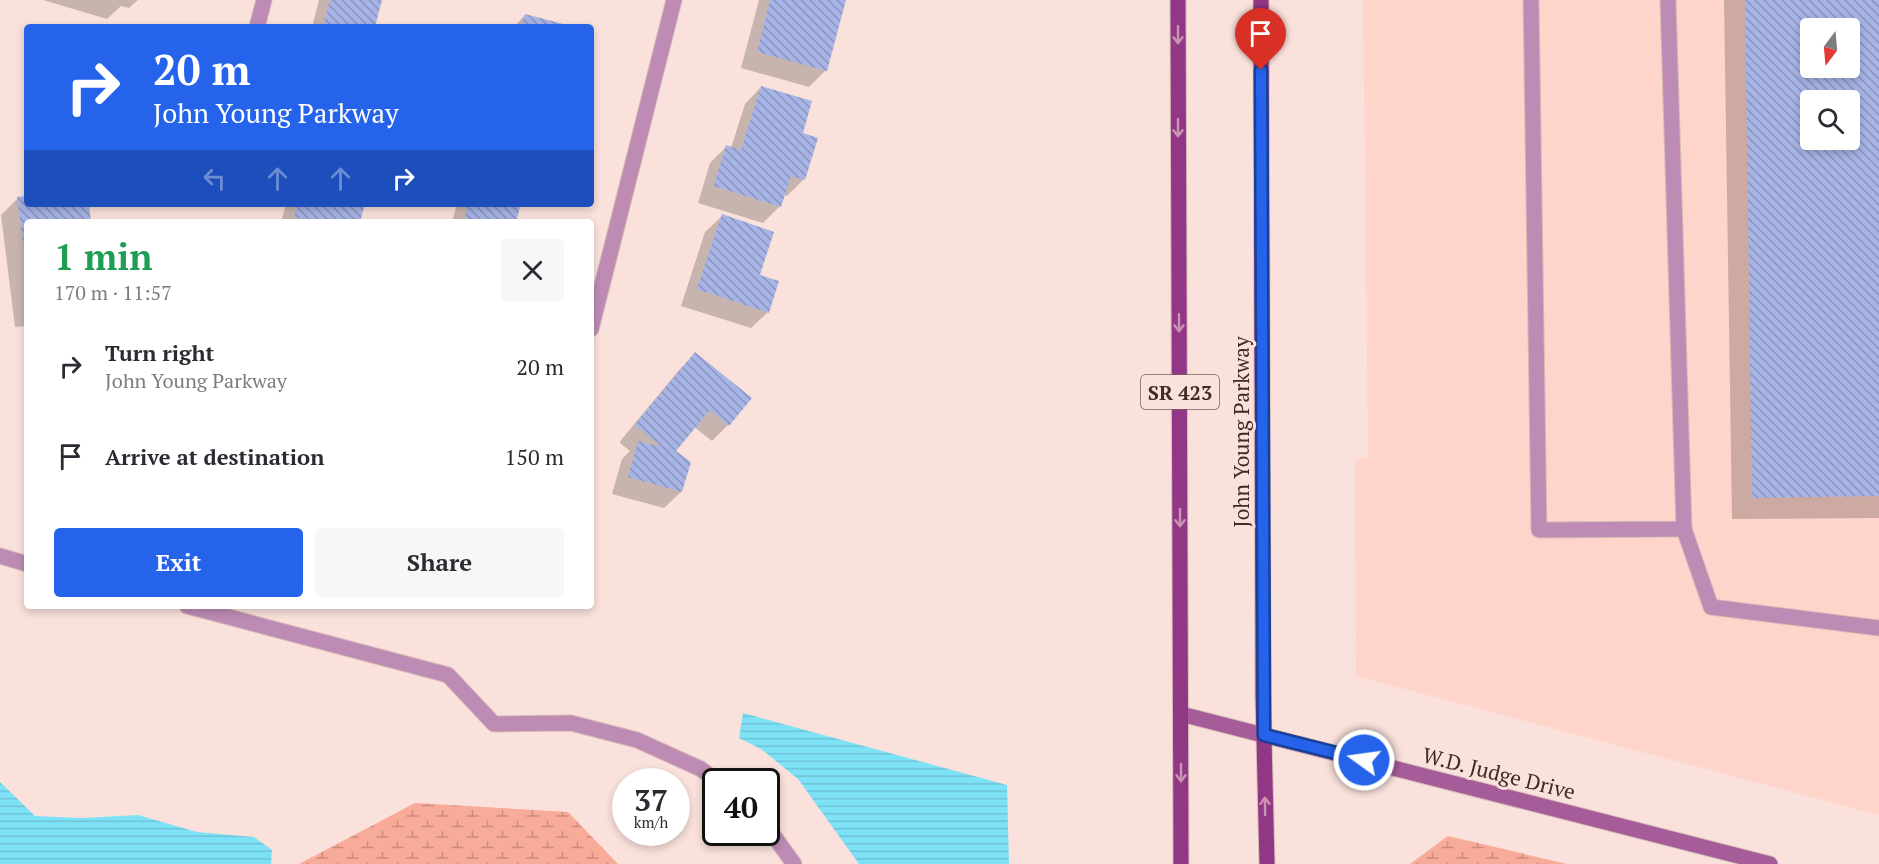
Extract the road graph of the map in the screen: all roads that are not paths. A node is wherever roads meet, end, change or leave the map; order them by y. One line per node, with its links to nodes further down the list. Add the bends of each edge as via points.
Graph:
1 (264, 0): 7 (street)
2 (674, 0): 8 (street)
3 (1178, 0): 14 (main road, SR 423, one-way to 14)
4 (1261, 0): 15 (main road, John Young Parkway)
5 (1531, 0): 9 (street, via 1539,530)
6 (1668, 0): 9 (street)
7 (257, 24)
8 (594, 317)
9 (1684, 530): 13 (street, via 1711,607)
10 (0, 556): 11 (street)
11 (24, 563)
12 (198, 609): 16 (street, via 448,675 494,724 571,723 637,740)
13 (1879, 628)
14 (1181, 714): 15 (street, W.D. Judge Drive); 19 (main road, SR 423, one-way to 19)
15 (1264, 735): 20 (main road, John Young Parkway, one-way to 15); 21 (street, W.D. Judge Drive)
16 (702, 770)
17 (780, 844): 18 (street)
18 (794, 864)
19 (1181, 864)
20 (1267, 864)
21 (1770, 864)

